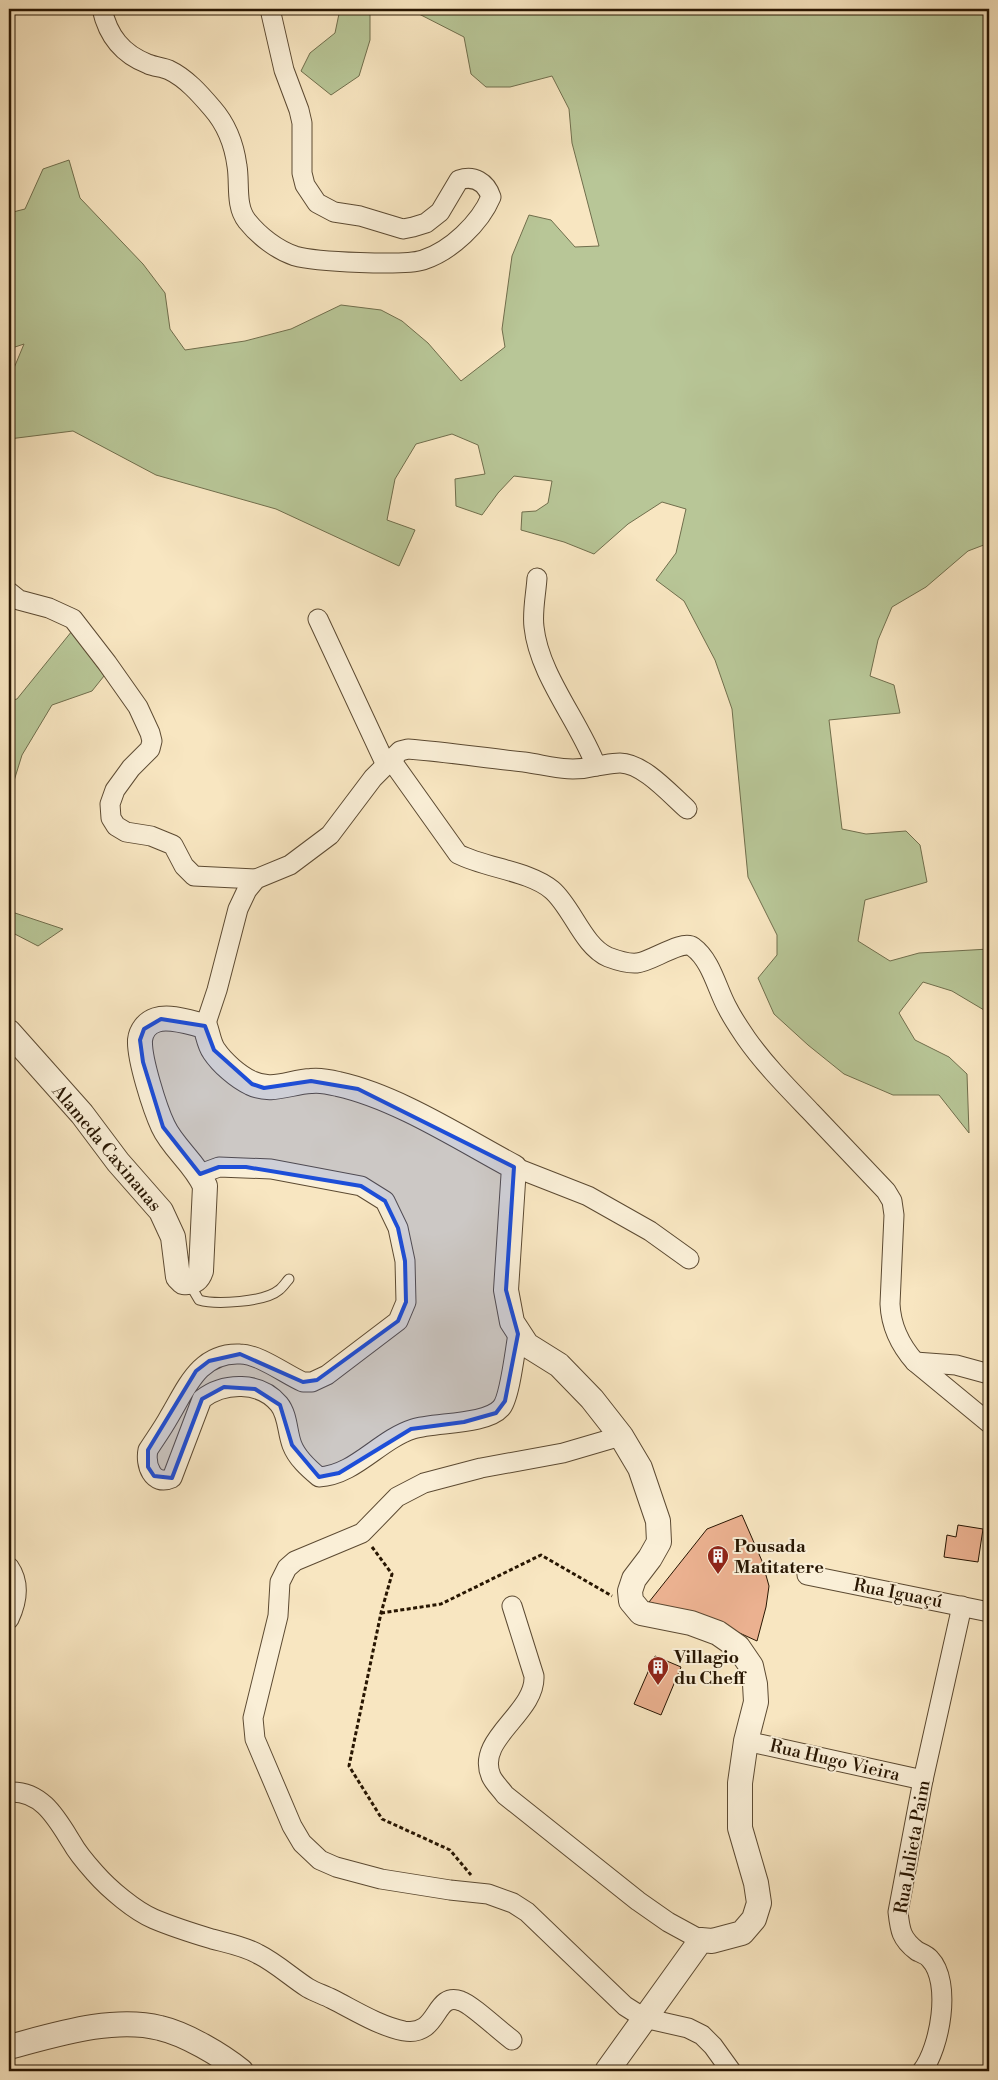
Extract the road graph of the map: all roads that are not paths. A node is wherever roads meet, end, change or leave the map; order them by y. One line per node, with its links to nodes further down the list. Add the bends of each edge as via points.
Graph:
1 (102, 9): 2 (street, via 104,20 118,45 130,56 170,70 185,80 225,125 233,142 240,205 245,219 258,234 277,247 295,256 323,261 403,262 434,256 455,241 487,207 491,197 488,188 475,179 459,180 440,212 426,223 403,229 334,212 316,203 302,173 302,123 284,70)
2 (270, 9)
3 (537, 578): 7 (street, via 534,626 542,661)
4 (9, 592): 9 (street, via 19,600 73,619 108,663 145,720 152,741 150,749 115,790 110,804 111,818 116,826 126,832 151,836 173,845 184,866 194,876)
5 (318, 618): 6 (street)
6 (389, 762): 7 (street, via 408,748 562,769); 9 (street, via 330,835 290,865); 18 (street, via 458,854 538,881 553,891 584,934 605,956 637,963 682,945 696,949 746,1038 892,1201 890,1315 899,1341)
7 (596, 766): 8 (street, via 618,762 630,764 658,782)
8 (687, 809)
9 (256, 879): 10 (street, via 238,909)
10 (205, 1026): 12 (street, via 214,1050 239,1076 252,1084 264,1088 311,1081 358,1089 407,1110); 13 (street, via 161,1019 144,1029 140,1040 163,1127)
11 (9, 1032): 16 (street, Alameda Caxinauas, via 82,1114 161,1211 173,1237)
12 (514, 1167): 14 (street, via 588,1196 650,1231); 17 (street, via 506,1290 512,1322)
13 (200, 1174): 16 (street, via 205,1186 201,1270 198,1278); 17 (street, via 219,1167 246,1167 361,1186 385,1201 398,1228 405,1261 406,1302 398,1321 327,1375 312,1382 303,1382 256,1358 240,1354 209,1362 188,1382 148,1450 148,1467 154,1476 162,1480 172,1478 202,1399 224,1387 255,1389 280,1405 292,1445 308,1469 319,1477 339,1473 411,1429 464,1422 496,1413 505,1400)
14 (688, 1259)
15 (289, 1279): 16 (lane, via 278,1291 264,1298 222,1304 199,1300)
16 (184, 1280)
17 (518, 1334): 21 (street, via 534,1351 559,1365)
18 (915, 1362): 19 (street, via 956,1365); 20 (street)
19 (989, 1374)
20 (989, 1423)
21 (622, 1436): 28 (street, via 640,1468 658,1521 659,1542 634,1579 631,1601 641,1613 691,1623 718,1633 738,1647 751,1666 755,1684 756,1702); 32 (street, via 563,1453 481,1468 424,1483 397,1498 362,1534 305,1556 291,1565 280,1582 278,1616 253,1718 255,1740 292,1826 306,1847 320,1860 381,1879 488,1894 513,1903 527,1912 625,2006)
22 (9, 1567): 27 (street, via 16,1588 16,1602)
23 (807, 1575): 25 (street, Rua Iguaçú)
24 (512, 1606): 31 (street, via 535,1685 523,1708 492,1748 488,1759 492,1778 506,1795 638,1901)
25 (962, 1606): 26 (street, Rua Iguaçú); 29 (street, Rua Julieta Paim)
26 (989, 1612)
27 (9, 1619)
28 (746, 1740): 29 (street, Rua Hugo Vieira); 31 (street, via 740,1783 740,1828 760,1903 754,1919 742,1933 712,1941)
29 (923, 1780): 38 (street, Rua Julieta Paim, via 898,1912 900,1931 908,1943 930,1959 942,1994 936,2046)
30 (9, 1792): 33 (street, via 30,1795 43,1803 96,1874 151,1918 256,1953 311,1989 385,2024 403,2030 422,2030 445,2002 452,1999 463,2001)
31 (701, 1940): 32 (street)
32 (644, 2018): 36 (street); 37 (street, via 688,2028 702,2035)
33 (512, 2040)
34 (9, 2047): 35 (street, via 80,2029 145,2025 185,2038)
35 (241, 2071)
36 (607, 2071)
37 (731, 2071)
38 (922, 2071)

